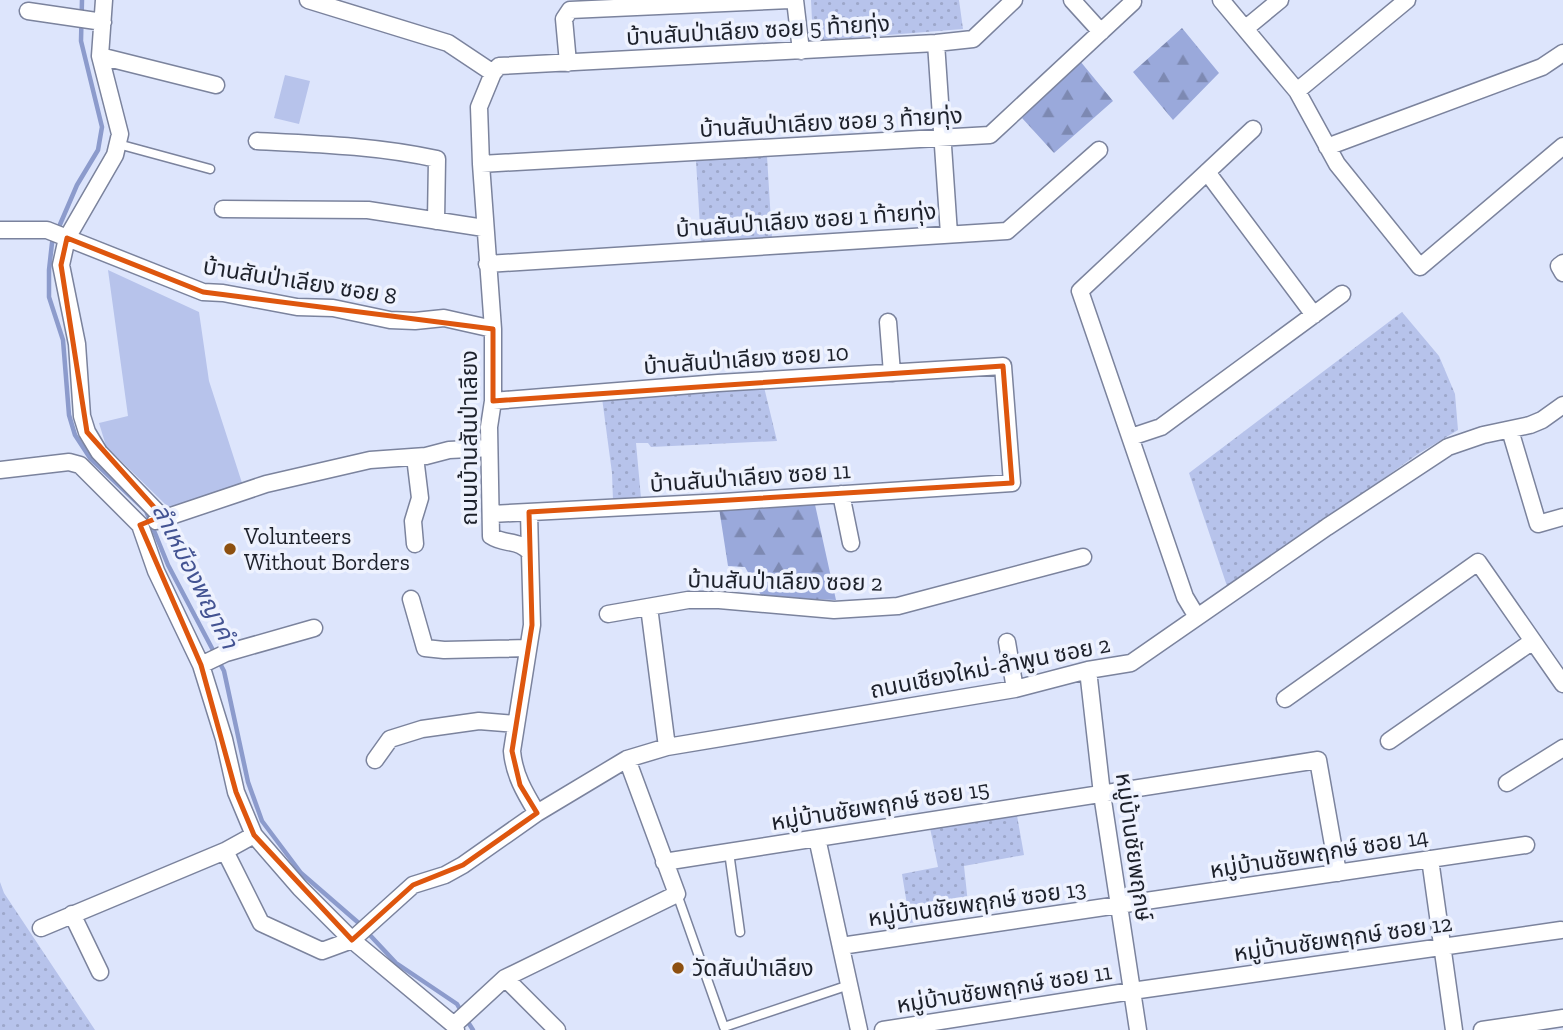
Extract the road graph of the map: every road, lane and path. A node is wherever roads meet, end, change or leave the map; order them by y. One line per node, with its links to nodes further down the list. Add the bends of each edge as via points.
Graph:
1 (104, 0): 12 (street)
2 (308, 0): 20 (street, via 448,43)
3 (790, 0): 19 (street, via 570,10 564,19)
4 (795, 0): 16 (street)
5 (1014, 0): 15 (street, บ้านสันป่าเลียง ซอย 5 ท้ายทุ่ง, via 973,38)
6 (1072, 0): 14 (street)
7 (1221, 0): 13 (street)
8 (1280, 0): 13 (street)
9 (1407, 0): 22 (street)
10 (1132, 2): 14 (street, บ้านสันป่าเลียง ซอย 3 ท้ายทุ่ง)
11 (28, 11): 12 (street)
12 (97, 21): 18 (street)
13 (1246, 28): 22 (street)
14 (1101, 32): 24 (street, บ้านสันป่าเลียง ซอย 3 ท้ายทุ่ง, via 990,135)
15 (936, 43): 16 (street, บ้านสันป่าเลียง ซอย 5 ท้ายทุ่ง); 24 (street)
16 (801, 51): 19 (street, บ้านสันป่าเลียง ซอย 5 ท้ายทุ่ง)
17 (1563, 53): 28 (street, via 1542,67)
18 (100, 56): 21 (street); 26 (street, via 120,134)
19 (568, 64): 20 (street, บ้านสันป่าเลียง ซอย 5 ท้ายทุ่ง, via 499,66)
20 (493, 73): 30 (street, ถนนบ้านสันป่าเลียง, via 480,107)
21 (216, 85)
22 (1297, 91): 28 (street)
23 (1253, 129): 32 (street)
24 (942, 139): 30 (street, บ้านสันป่าเลียง ซอย 3 ท้ายทุ่ง); 38 (street)
25 (257, 141): 34 (street, via 349,145 437,159)
26 (118, 144): 31 (lane); 37 (street, via 115,155)
27 (1563, 146): 28 (street, via 1420,267)
28 (1327, 147)
29 (1099, 150): 38 (street, บ้านสันป่าเลียง ซอย 1 ท้ายทุ่ง, via 1007,231)
30 (481, 164): 35 (street, ถนนบ้านสันป่าเลียง)
31 (210, 169)
32 (1207, 172): 43 (street); 50 (street, via 1080,291)
33 (223, 209): 34 (street, via 368,210)
34 (436, 220): 35 (street)
35 (484, 228): 40 (street, ถนนบ้านสันป่าเลียง)
36 (0, 230): 37 (street)
37 (58, 234): 45 (street, บ้านสันป่าเลียง ซอย 8, via 203,292 390,320 444,318); 59 (street, via 87,432)
38 (949, 234): 40 (street, บ้านสันป่าเลียง ซอย 1 ท้ายทุ่ง)
39 (1563, 263): 41 (street, via 1559,266)
40 (487, 264): 45 (street, ถนนบ้านสันป่าเลียง)
41 (1563, 273)
42 (1342, 294): 43 (street)
43 (1314, 314): 50 (street, via 1161,427)
44 (888, 322): 46 (street)
45 (493, 329): 47 (street, ถนนบ้านสันป่าเลียง)
46 (892, 373): 47 (street, บ้านสันป่าเลียง ซอย 10); 54 (street, บ้านสันป่าเลียง ซอย 10, via 1003,366)
47 (494, 401): 51 (street, ถนนบ้านสันป่าเลียง)
48 (1563, 405): 49 (street, ถนนเชียงใหม่-ลำพูน ซอย 2, via 1542,420)
49 (1510, 430): 58 (street, via 1538,524); 67 (street, ถนนเชียงใหม่-ลำพูน ซอย 2, via 1448,447)
50 (1130, 437): 67 (street, via 1185,597)
51 (489, 448): 52 (street); 57 (street, ถนนบ้านสันป่าเลียง)
52 (415, 457): 59 (street, via 370,460 266,484); 61 (street, via 420,498 413,521)
53 (0, 470): 59 (street, via 69,462 80,465)
54 (1012, 483): 55 (street, บ้านสันป่าเลียง ซอย 11)
55 (841, 494): 56 (street, บ้านสันป่าเลียง ซอย 11); 60 (street)
56 (529, 512): 57 (street, บ้านสันป่าเลียง ซอย 11); 62 (street)
57 (491, 514): 62 (street, ถนนบ้านสันป่าเลียง, via 493,538 522,544)
58 (1563, 517)
59 (151, 522): 72 (street, via 156,572)
60 (851, 543)
61 (415, 544)
62 (530, 553): 71 (street, via 532,625)
63 (1083, 557): 65 (street, บ้านสันป่าเลียง ซอย 2, via 898,606 834,610 688,600)
64 (411, 598): 71 (street, via 425,648)
65 (649, 607): 66 (street, บ้านสันป่าเลียง ซอย 2); 79 (street)
66 (608, 614)
67 (1197, 617): 73 (street, ถนนเชียงใหม่-ลำพูน ซอย 2, via 1131,663)
68 (314, 628): 72 (street)
69 (1533, 641): 74 (street); 76 (street, via 1478,562); 78 (street)
70 (1007, 642): 75 (street)
71 (528, 648): 77 (street)
72 (212, 659): 86 (street, via 236,792)
73 (1088, 670): 75 (street, ถนนเชียงใหม่-ลำพูน ซอย 2); 84 (street, หมู่บ้านชัยพฤกษ์)
74 (1563, 684)
75 (1015, 689): 79 (street, ถนนเชียงใหม่-ลำพูน ซอย 2)
76 (1284, 699)
77 (516, 724): 82 (street, via 478,721 422,729 390,739); 85 (street, via 513,763)
78 (1389, 741)
79 (667, 747): 81 (street, ถนนเชียงใหม่-ลำพูน ซอย 2)
80 (1563, 748): 83 (street)
81 (627, 759): 85 (street, ถนนเชียงใหม่-ลำพูน ซอย 2); 92 (street)
82 (374, 760)
83 (1507, 783)
84 (1102, 794): 87 (street, หมู่บ้านชัยพฤกษ์ ซอย 15); 93 (street, หมู่บ้านชัยพฤกษ์ ซอย 15, via 1318,760); 95 (street, หมู่บ้านชัยพฤกษ์)
85 (537, 813): 100 (street, ถนนเชียงใหม่-ลำพูน ซอย 2, via 463,866 413,885)
86 (254, 835): 89 (street); 100 (street, via 300,888)
87 (817, 838): 90 (street, หมู่บ้านชัยพฤกษ์ ซอย 15); 101 (street)
88 (1526, 845): 91 (street, หมู่บ้านชัยพฤกษ์ ซอย 14)
89 (225, 850): 96 (street); 100 (street, via 261,923 322,951)
90 (729, 852): 92 (street, หมู่บ้านชัยพฤกษ์ ซอย 15); 99 (lane)
91 (1430, 859): 93 (street, หมู่บ้านชัยพฤกษ์ ซอย 14); 102 (street)
92 (664, 862): 94 (street)
93 (1338, 873): 95 (street, หมู่บ้านชัยพฤกษ์ ซอย 14)
94 (677, 894): 104 (street); 105 (lane, via 724,1027)
95 (1119, 905): 101 (street, หมู่บ้านชัยพฤกษ์ ซอย 13); 106 (street, หมู่บ้านชัยพฤกษ์)
96 (72, 914): 97 (street); 103 (street)
97 (41, 928)
98 (1561, 930): 102 (street, หมู่บ้านชัยพฤกษ์ ซอย 12)
99 (740, 932)
100 (355, 937): 108 (street)
101 (841, 946): 105 (street)
102 (1443, 947): 106 (street, หมู่บ้านชัยพฤกษ์ ซอย 12); 113 (street)
103 (100, 972)
104 (505, 978): 108 (street); 109 (street)
105 (849, 985): 110 (street)
106 (1132, 991): 111 (street, หมู่บ้านชัยพฤกษ์ ซอย 11); 112 (street, หมู่บ้านชัยพฤกษ์)
107 (1563, 1018): 114 (street)
108 (461, 1019)
109 (558, 1030)
110 (859, 1030)
111 (883, 1030)
112 (1138, 1030)
113 (1454, 1030)
114 (1482, 1030)

